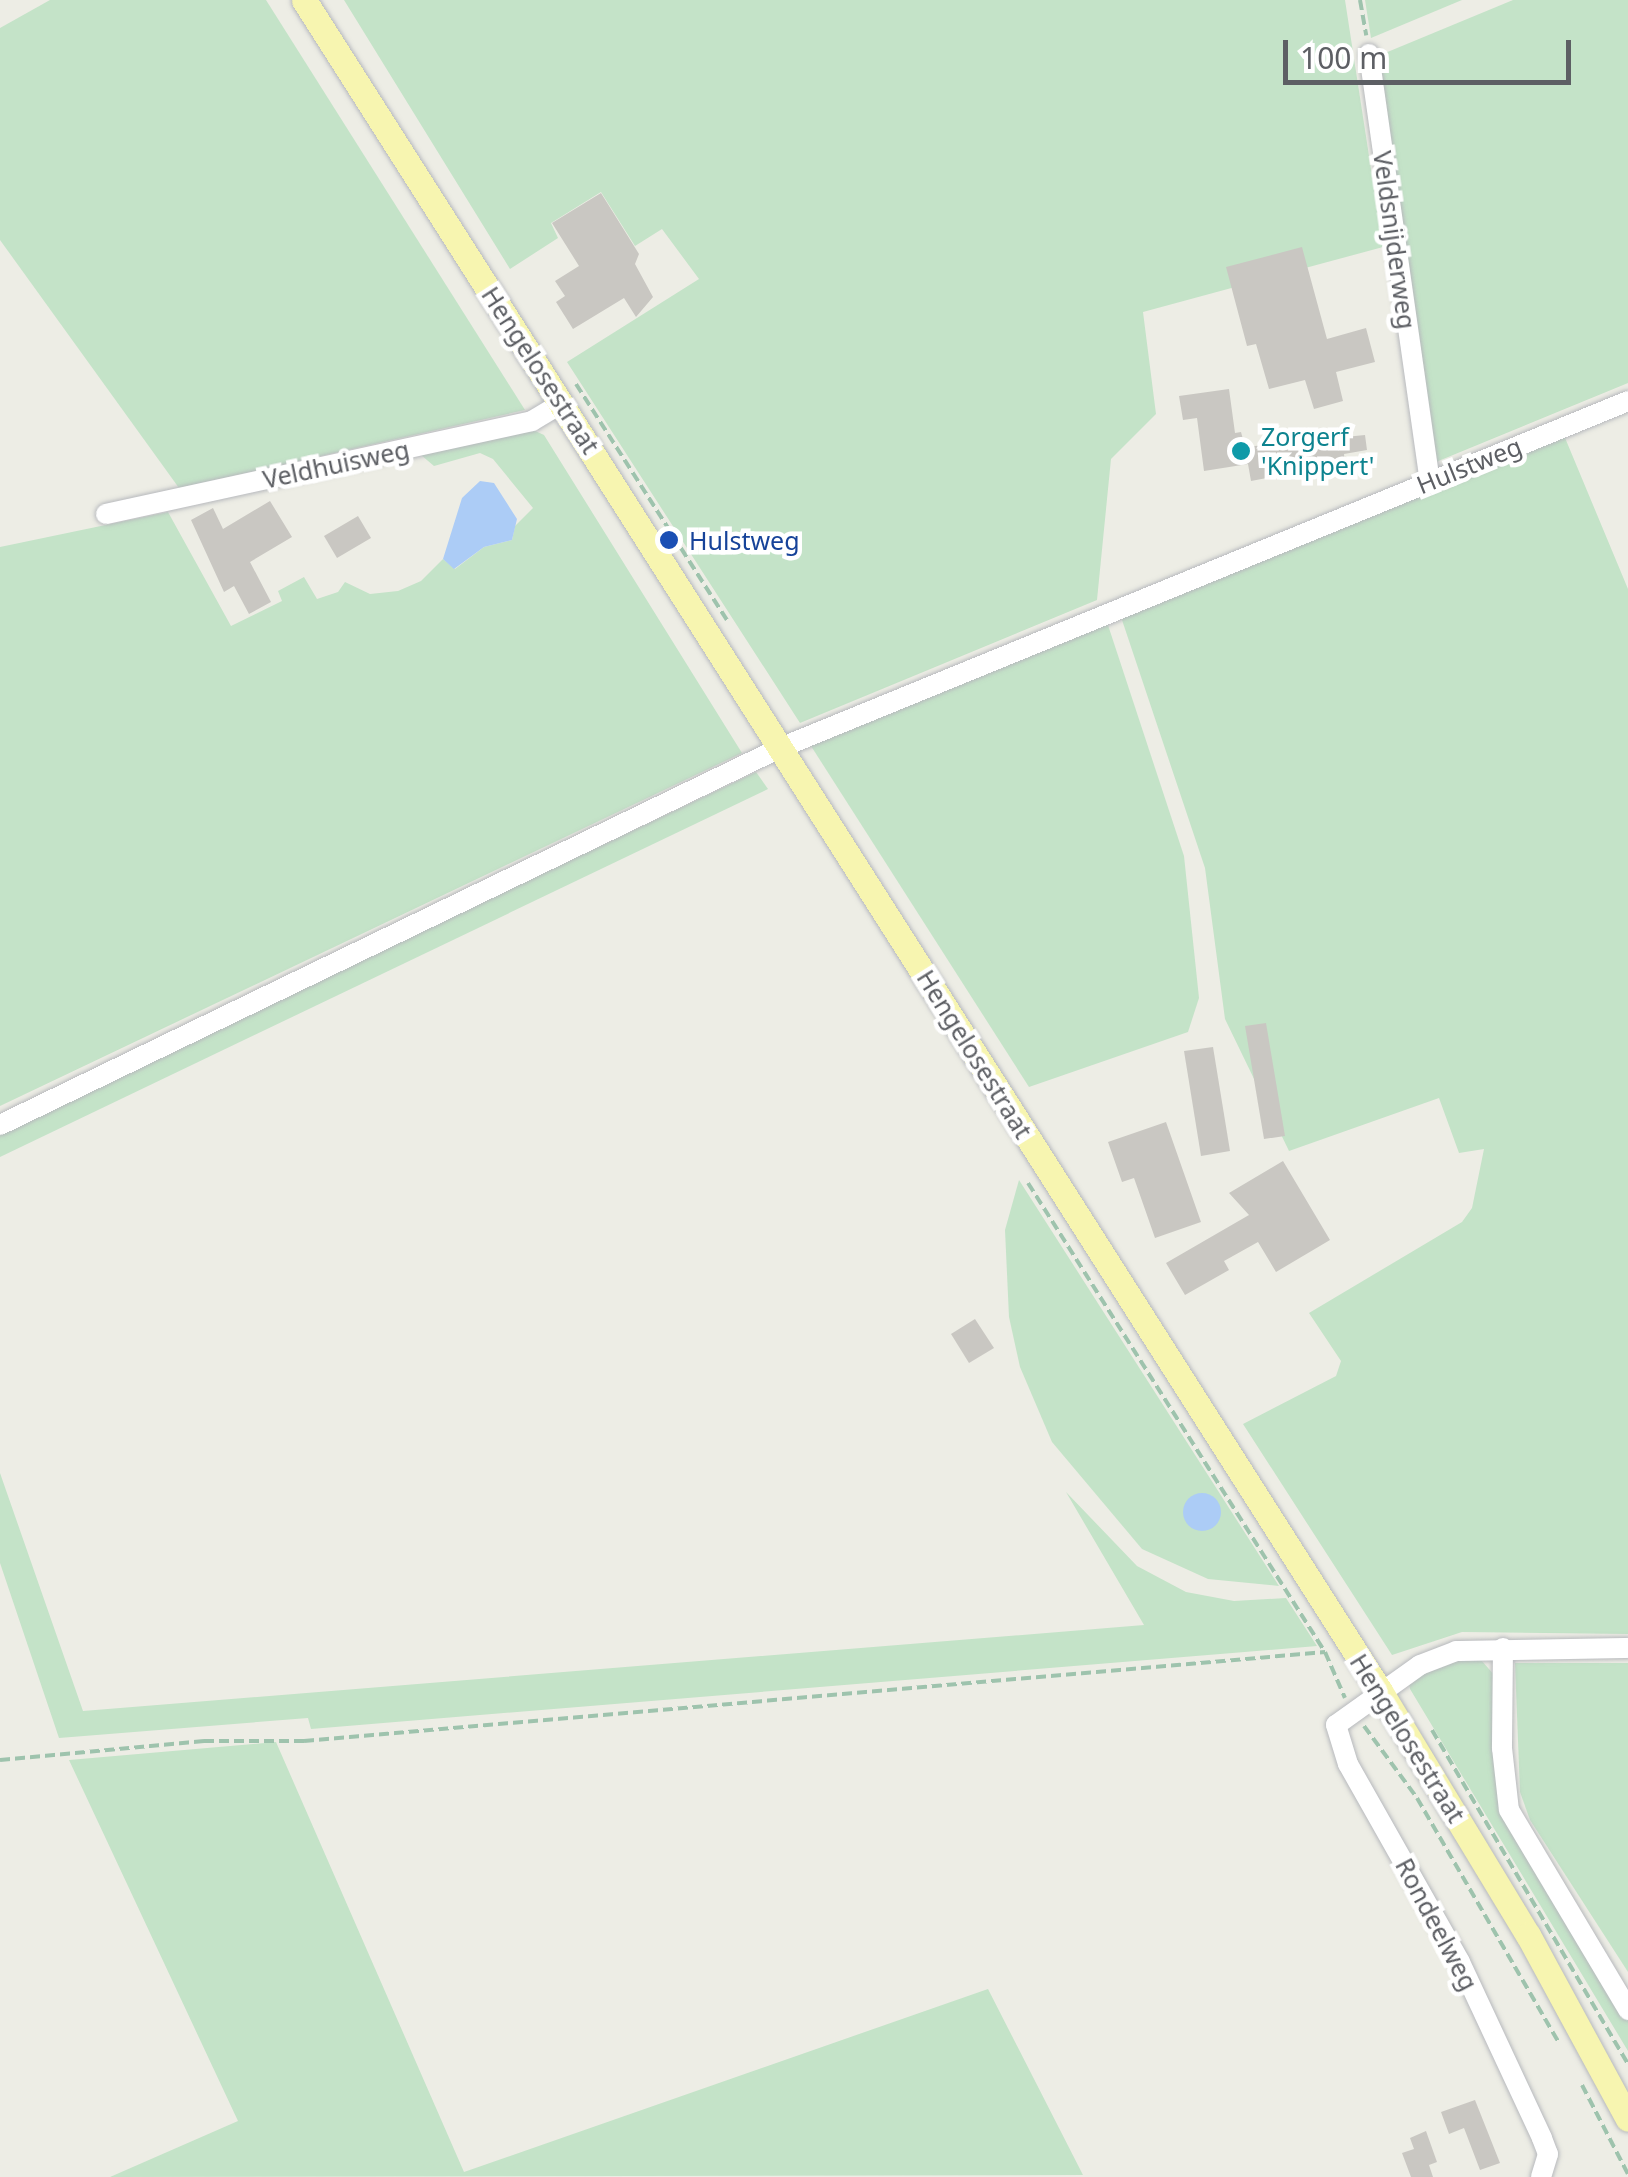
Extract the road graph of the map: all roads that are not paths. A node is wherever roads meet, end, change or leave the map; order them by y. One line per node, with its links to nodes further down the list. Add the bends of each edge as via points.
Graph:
1 (304, 0): 4 (main road, Hengelosestraat)
2 (1368, 54): 5 (street, Veldsnijderweg)
3 (1628, 401): 5 (street, Hulstweg)
4 (562, 404): 6 (street, Veldhuisweg, via 532,421); 7 (main road, Hengelosestraat)
5 (1430, 480): 7 (street, Hulstweg)
6 (106, 514)
7 (780, 748): 8 (street, Hulstweg); 11 (main road, Hengelosestraat)
8 (0, 1125)
9 (1503, 1648): 10 (street); 11 (street, via 1439,1656); 12 (street, via 1509,1810)
10 (1628, 1648)
11 (1380, 1691): 13 (main road, Hengelosestraat, via 1528,1936); 14 (street, Rondeelweg, via 1336,1725 1337,1740 1460,1962 1526,2102 1548,2154)
12 (1628, 2010)
13 (1628, 2119)
14 (1540, 2177)

